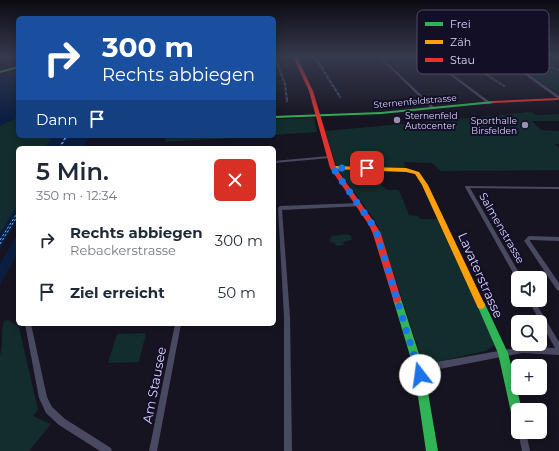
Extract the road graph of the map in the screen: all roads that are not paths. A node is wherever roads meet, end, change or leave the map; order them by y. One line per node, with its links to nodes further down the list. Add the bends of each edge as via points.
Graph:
1 (305, 78): 8 (street)
2 (402, 78): 7 (street)
3 (456, 78): 6 (street)
4 (531, 78): 5 (street)
5 (558, 98): 6 (street, Sternenfeldstrasse)
6 (489, 103): 7 (street, Sternenfeldstrasse)
7 (433, 108): 8 (street, Sternenfeldstrasse)
8 (317, 116): 9 (street, Sternenfeldstrasse); 10 (street)
9 (276, 117)
10 (329, 158): 11 (street); 12 (street)
11 (276, 162)
12 (333, 168): 14 (street); 23 (street, Lavaterstrasse, via 415,172 426,186)
13 (559, 188): 16 (street, Salmenstrasse, via 467,187)
14 (360, 205): 24 (street, via 377,234); 29 (street, via 280,208 287,317)
15 (559, 239): 17 (street, via 529,238 527,241)
16 (515, 271)
17 (559, 288)
18 (535, 307): 21 (street)
19 (28, 326): 27 (street, via 44,398 49,410 62,422)
20 (178, 326): 28 (street, Am Stausee)
21 (559, 349)
22 (559, 352): 23 (street, via 532,349)
23 (503, 353): 24 (street); 25 (street, Lavaterstrasse)
24 (418, 369): 30 (street)
25 (515, 403)
26 (523, 439): 31 (street)
27 (108, 451)
28 (153, 451)
29 (288, 451)
30 (432, 451)
31 (526, 451)

